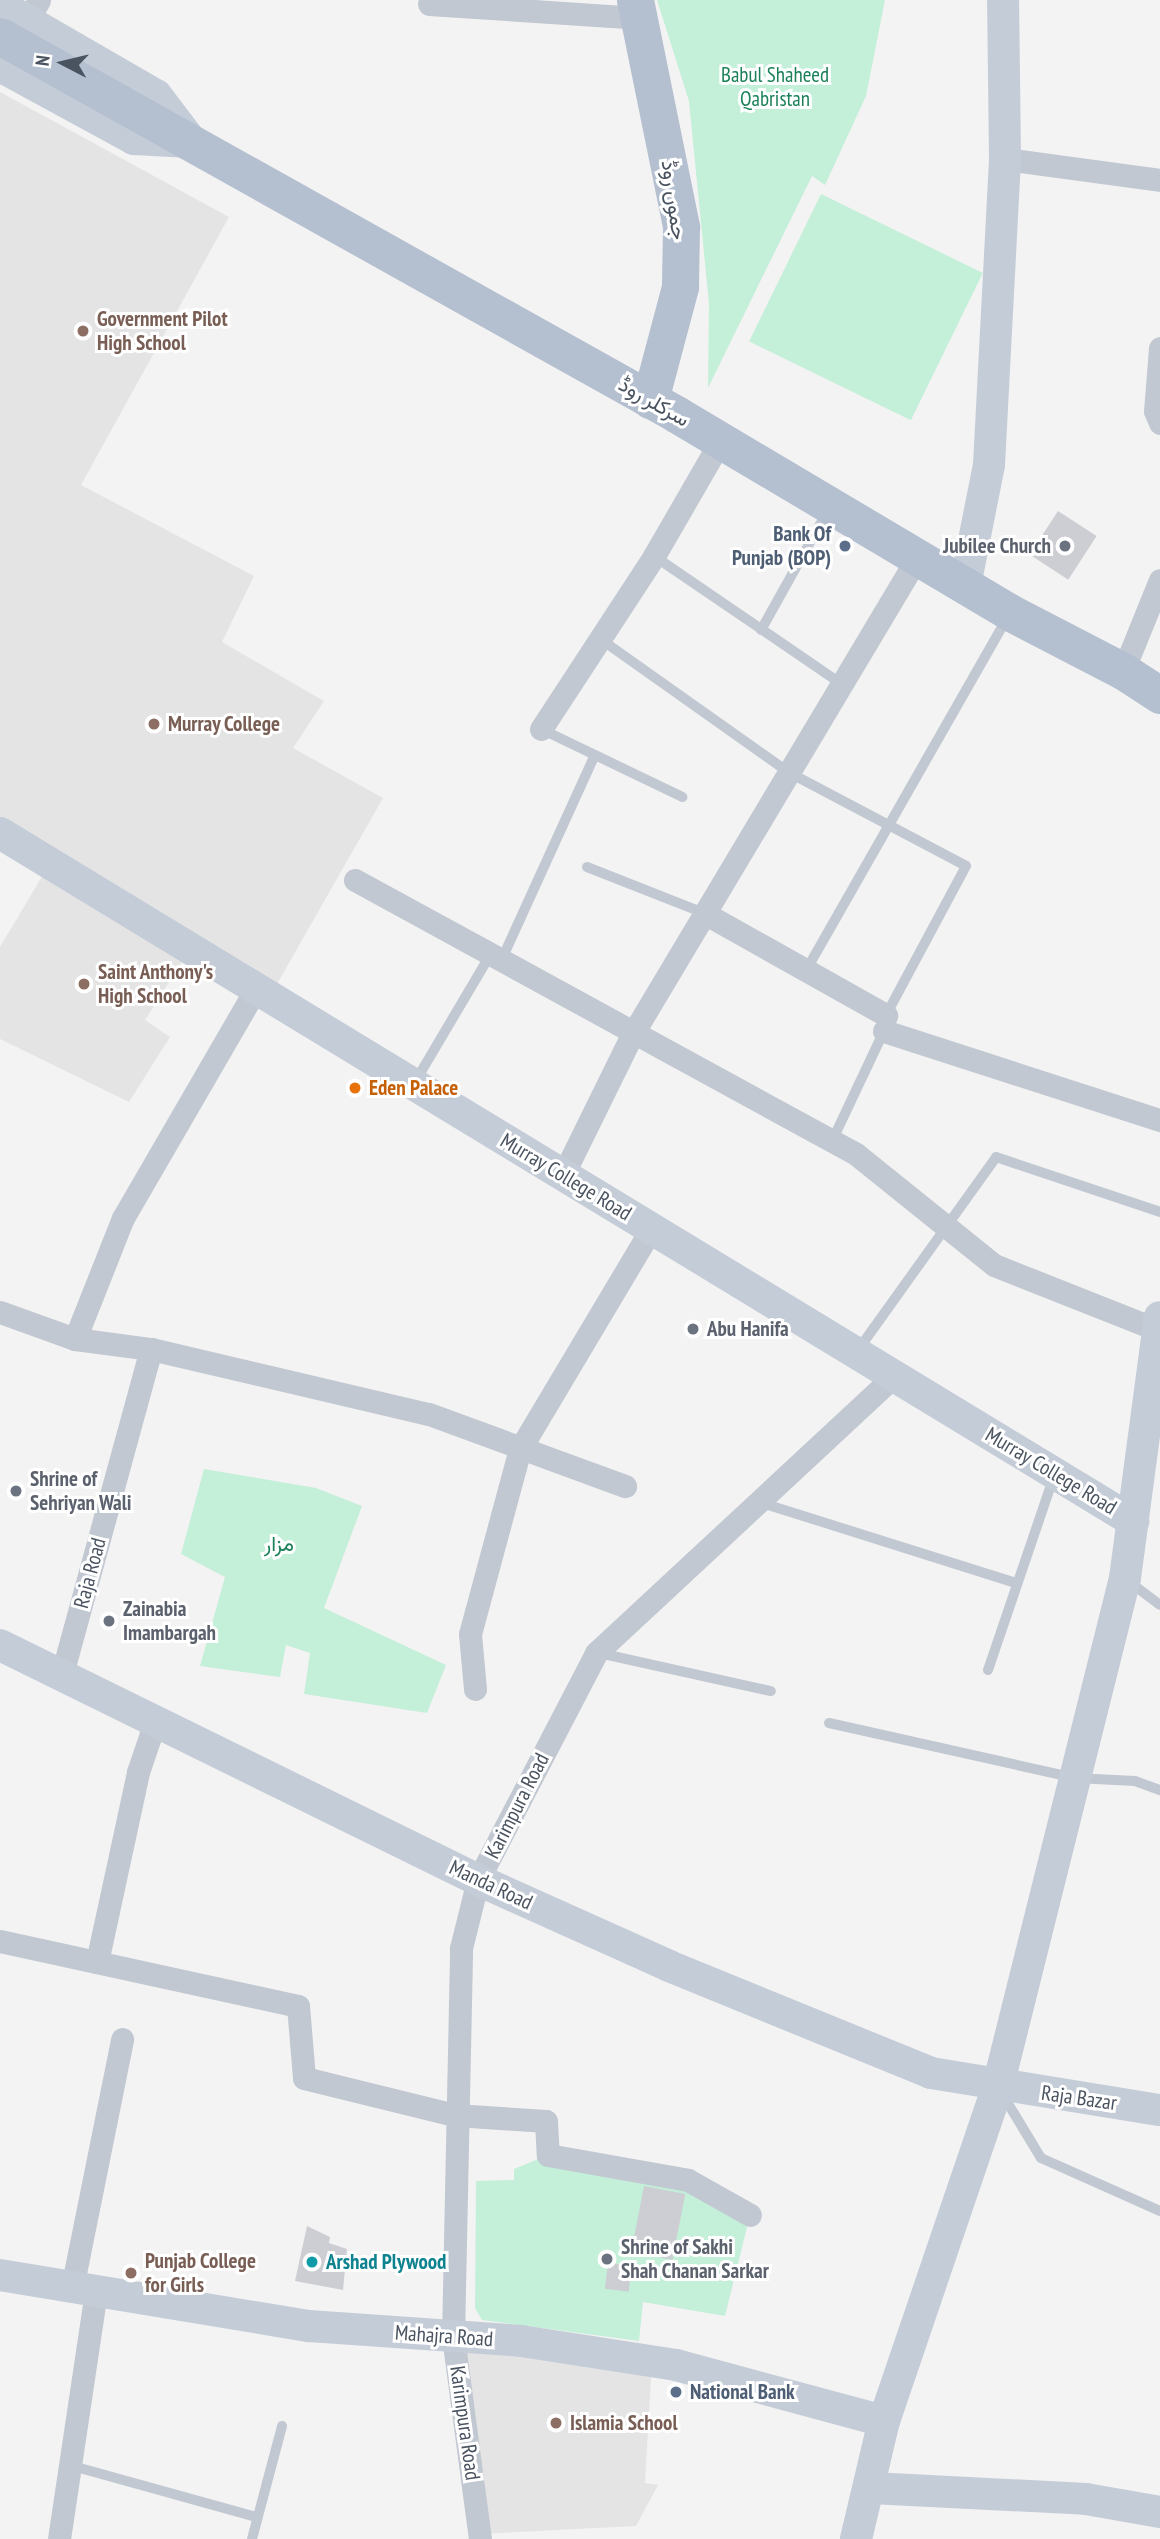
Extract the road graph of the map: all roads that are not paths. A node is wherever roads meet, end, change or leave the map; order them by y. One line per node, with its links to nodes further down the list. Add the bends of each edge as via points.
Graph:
1 (1003, 0): 7 (street)
2 (429, 4): 3 (street)
3 (639, 9): 10 (main road, جموں روڈ, via 681,227 680,287)
4 (17, 16): 6 (main road, سرکلر روڈ, via 144,118); 6 (street, via 156,95)
5 (0, 66): 6 (street, via 134,139)
6 (192, 142): 10 (main road, سرکلر روڈ)
7 (1005, 159): 8 (street); 17 (street, via 989,465)
8 (1160, 180)
9 (1160, 348): 11 (street, via 1155,411)
10 (650, 400): 12 (main road, سرکلر روڈ)
11 (1160, 423)
12 (720, 440): 13 (main road, سرکلر روڈ); 14 (street)
13 (830, 506): 15 (main road, سرکلر روڈ); 19 (lane)
14 (654, 555): 19 (lane); 20 (street)
15 (918, 558): 17 (main road, سرکلر روڈ); 22 (street)
16 (1160, 580): 21 (street)
17 (965, 586): 18 (main road, سرکلر روڈ)
18 (1011, 613): 21 (main road, سرکلر روڈ); 28 (lane)
19 (761, 630): 22 (lane)
20 (597, 637): 24 (street); 26 (lane)
21 (1123, 671): 23 (main road, سرکلر روڈ)
22 (840, 683): 26 (street)
23 (1160, 695)
24 (541, 729): 25 (lane)
25 (594, 757): 27 (lane); 33 (lane)
26 (788, 772): 28 (lane); 32 (street)
27 (682, 797)
28 (888, 828): 34 (lane); 36 (lane, via 966,866)
29 (0, 833): 35 (street, Murray College Road)
30 (587, 867): 32 (lane)
31 (355, 880): 33 (street)
32 (704, 913): 34 (street); 37 (street)
33 (495, 958): 37 (street); 38 (lane)
34 (808, 967): 36 (street)
35 (256, 989): 38 (street, Murray College Road); 47 (street, via 123,1218)
36 (885, 1023): 39 (street); 40 (lane)
37 (632, 1035): 40 (street); 41 (street)
38 (413, 1084): 41 (street, Murray College Road)
39 (1160, 1120)
40 (832, 1142): 44 (street, via 856,1154)
41 (563, 1175): 43 (street, Murray College Road)
42 (1160, 1212): 44 (lane, via 996,1157)
43 (651, 1228): 49 (street, Murray College Road); 51 (street)
44 (947, 1228): 46 (street, via 995,1265); 49 (lane)
45 (0, 1312): 47 (street)
46 (1159, 1323): 55 (street)
47 (75, 1339): 48 (street)
48 (151, 1349): 51 (street, via 429,1414); 62 (street, Raja Road)
49 (856, 1353): 50 (street, Murray College Road)
50 (894, 1376): 52 (street, Murray College Road); 54 (street, Karimpura Road)
51 (520, 1449): 53 (street); 63 (street, via 470,1634)
52 (1055, 1474): 55 (street, Murray College Road); 57 (lane)
53 (625, 1486)
54 (756, 1502): 57 (lane); 60 (street, Karimpura Road)
55 (1133, 1521): 56 (street)
56 (1125, 1578): 58 (lane); 67 (street)
57 (1016, 1583): 61 (lane)
58 (1160, 1605)
59 (0, 1645): 62 (street, Manda Road)
60 (596, 1653): 64 (lane); 69 (street, Karimpura Road)
61 (988, 1670)
62 (62, 1674): 65 (street, Manda Road)
63 (475, 1689)
64 (771, 1690)
65 (156, 1719): 69 (street, Manda Road); 71 (street, via 138,1772)
66 (829, 1723): 67 (lane)
67 (1075, 1778): 68 (lane, via 1135,1781); 73 (street)
68 (1160, 1790)
69 (478, 1880): 73 (street, Manda Road, via 669,1966 930,2073); 75 (street, Karimpura Road, via 461,1948)
70 (0, 1941): 71 (street)
71 (97, 1962): 75 (street, via 298,2006 304,2078)
72 (122, 2039): 79 (street)
73 (998, 2086): 74 (street, Raja Bazar); 76 (lane, via 1041,2158); 81 (street)
74 (1160, 2110)
75 (455, 2115): 77 (street, via 545,2121 548,2155 688,2180); 80 (street, Karimpura Road)
76 (1160, 2211)
77 (750, 2215)
78 (0, 2275): 79 (street, Mahajra Road)
79 (84, 2290): 80 (street, Mahajra Road, via 309,2326); 83 (street)
80 (453, 2337): 81 (street, Mahajra Road, via 521,2341 676,2365); 89 (street, Karimpura Road)
81 (884, 2421): 84 (street)
82 (282, 2426): 86 (lane)
83 (69, 2465): 86 (lane); 87 (street)
84 (871, 2488): 85 (street, via 1086,2499); 90 (street)
85 (1160, 2512)
86 (257, 2517): 88 (lane)
87 (59, 2539)
88 (253, 2539)
89 (480, 2539)
90 (856, 2539)

